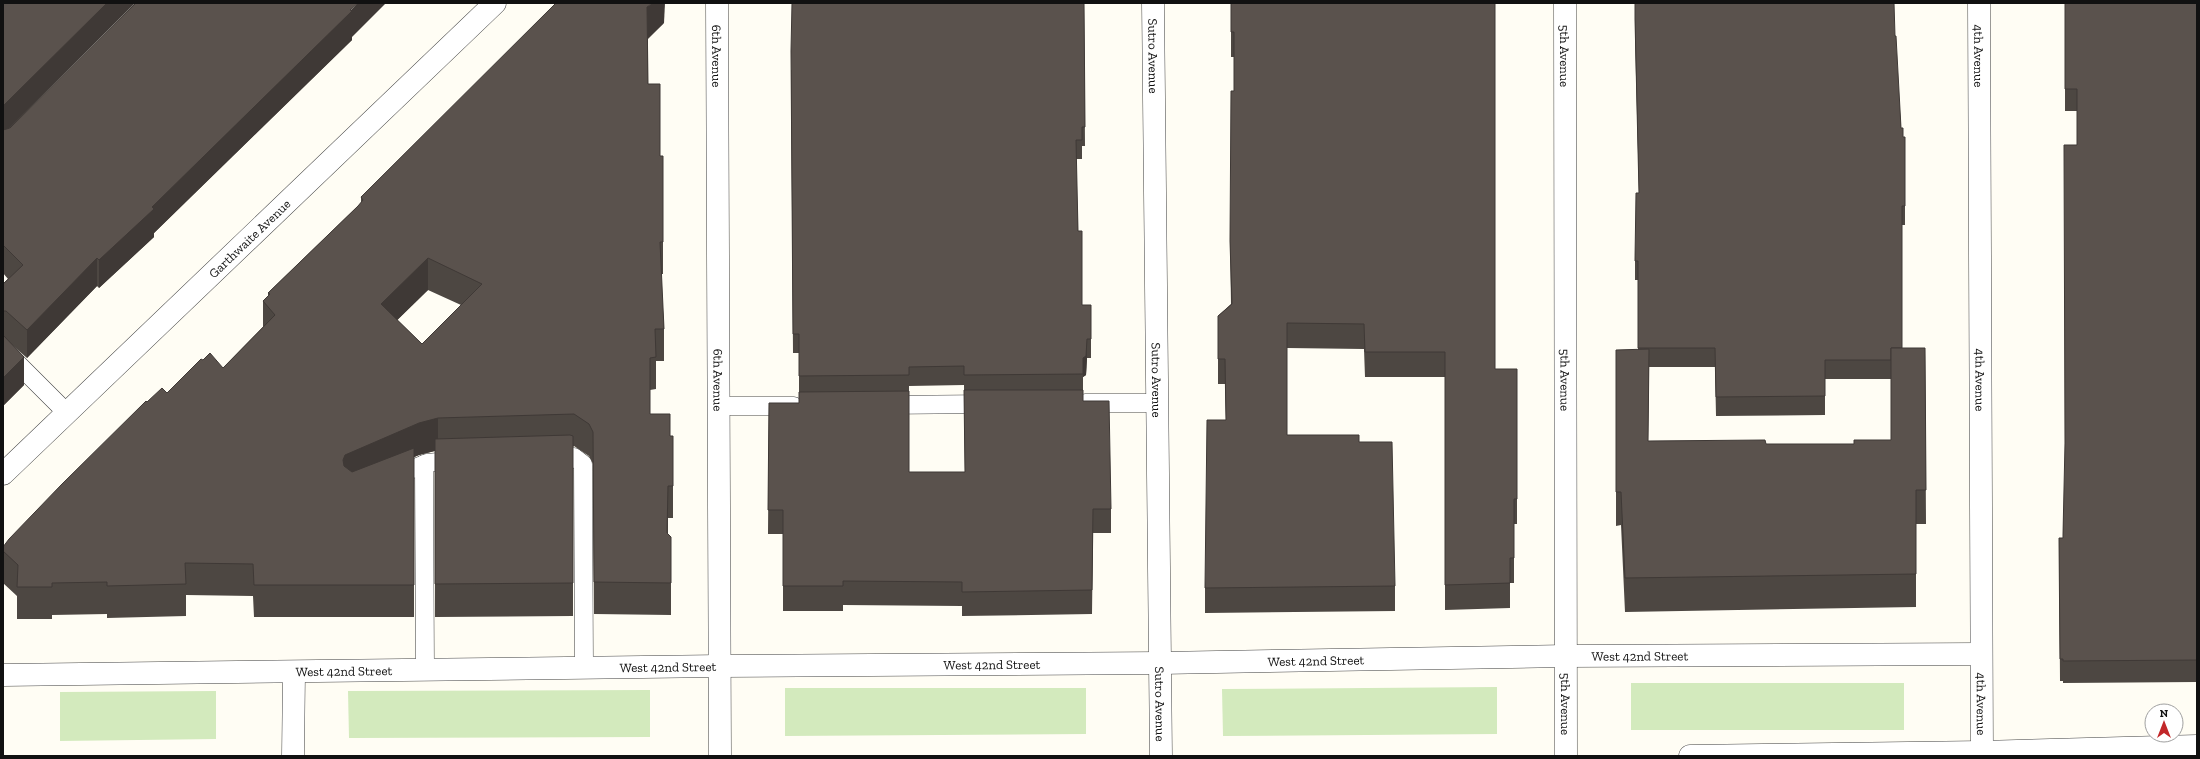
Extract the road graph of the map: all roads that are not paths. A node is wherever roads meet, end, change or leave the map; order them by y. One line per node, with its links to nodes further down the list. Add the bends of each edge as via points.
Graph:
1 (495, 3): 13 (street, Garthwaite Avenue)
2 (717, 3): 12 (street, 6th Avenue)
3 (1153, 3): 8 (street, Sutro Avenue)
4 (1565, 3): 20 (street, 5th Avenue)
5 (1979, 3): 19 (street, 4th Avenue)
6 (3, 348): 13 (lane)
7 (1070, 403): 8 (lane)
8 (1158, 403): 21 (street, Sutro Avenue)
9 (1006, 404): 11 (lane)
10 (814, 405): 12 (lane)
11 (862, 405)
12 (719, 406): 22 (street, 6th Avenue)
13 (67, 413): 17 (street, Garthwaite Avenue)
14 (534, 458): 23 (lane, via 574,457 583,464)
15 (479, 459): 16 (lane, via 440,460)
16 (424, 464): 18 (lane); 24 (lane)
17 (3, 474)
18 (374, 485)
19 (1980, 654): 20 (street, West 42nd Street); 28 (street, 4th Avenue)
20 (1566, 656): 21 (street, West 42nd Street); 32 (street, 5th Avenue)
21 (1161, 663): 22 (street, West 42nd Street); 31 (street, Sutro Avenue)
22 (720, 666): 23 (street, West 42nd Street); 30 (street, 6th Avenue)
23 (584, 668): 24 (street, West 42nd Street)
24 (425, 671): 25 (street, West 42nd Street)
25 (294, 673): 26 (street, West 42nd Street); 29 (street)
26 (3, 675)
27 (2197, 746): 28 (street)
28 (1982, 754): 33 (street)
29 (294, 756)
30 (720, 756)
31 (1161, 756)
32 (1566, 756)
33 (1690, 756)

